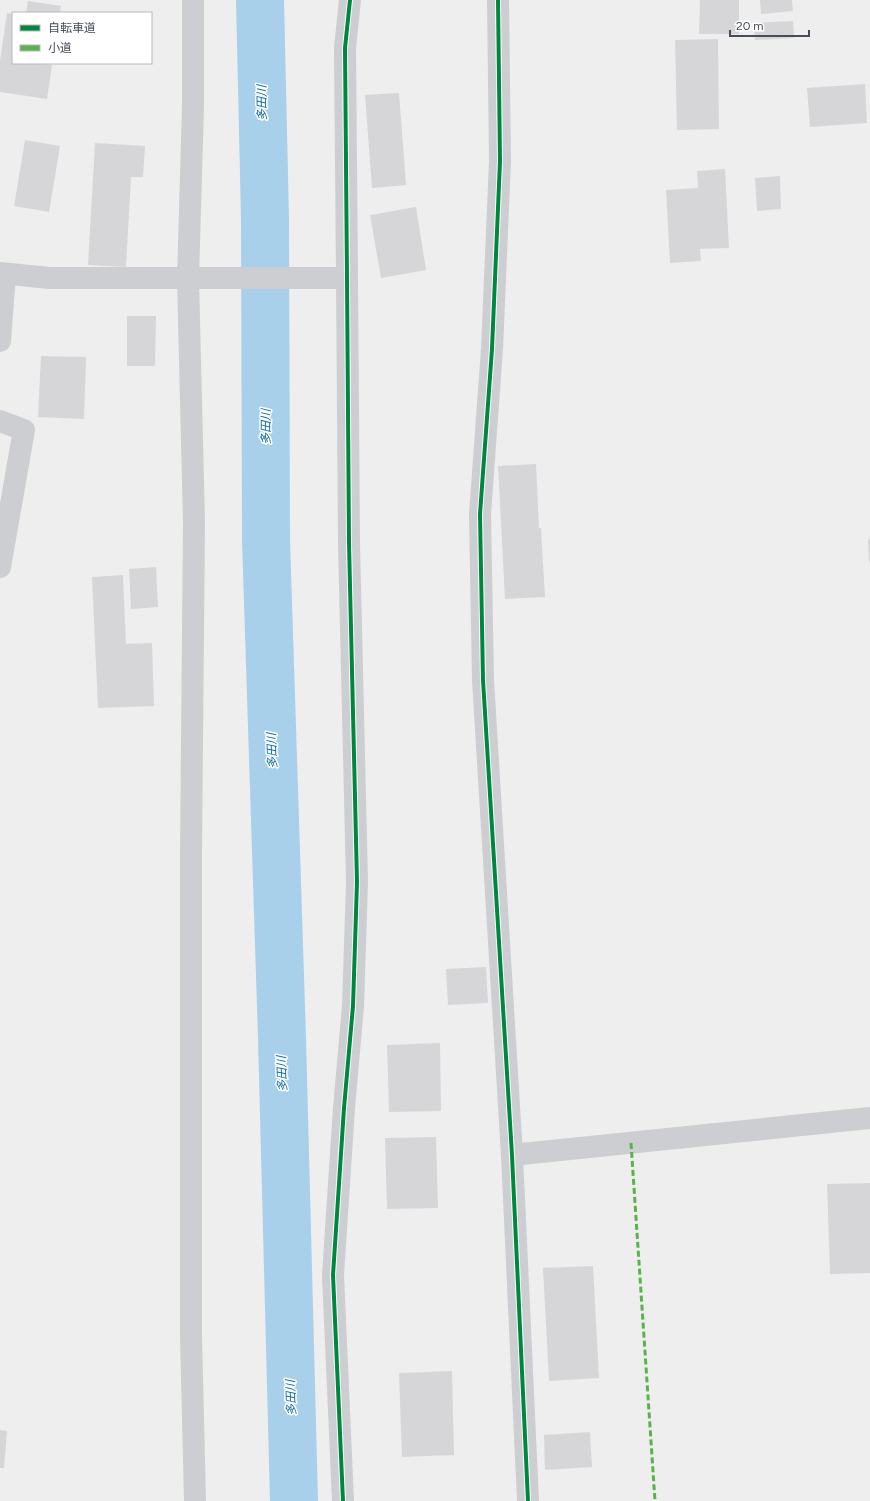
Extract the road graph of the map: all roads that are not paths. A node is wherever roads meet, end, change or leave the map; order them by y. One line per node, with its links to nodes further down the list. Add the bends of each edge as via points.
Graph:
1 (193, 0): 6 (street)
2 (350, 0): 5 (street, via 345,48)
3 (498, 0): 11 (street, via 500,161 492,349 480,514 483,680)
4 (2, 273): 6 (street, via 49,278); 7 (street)
5 (341, 278): 6 (street); 13 (street, via 358,882 353,1006 333,1275)
6 (194, 279): 12 (street, via 191,1336)
7 (0, 341)
8 (0, 421): 9 (street, via 24,430)
9 (0, 567)
10 (870, 1118): 11 (street)
11 (512, 1155): 14 (street)
12 (195, 1501)
13 (343, 1501)
14 (528, 1501)

